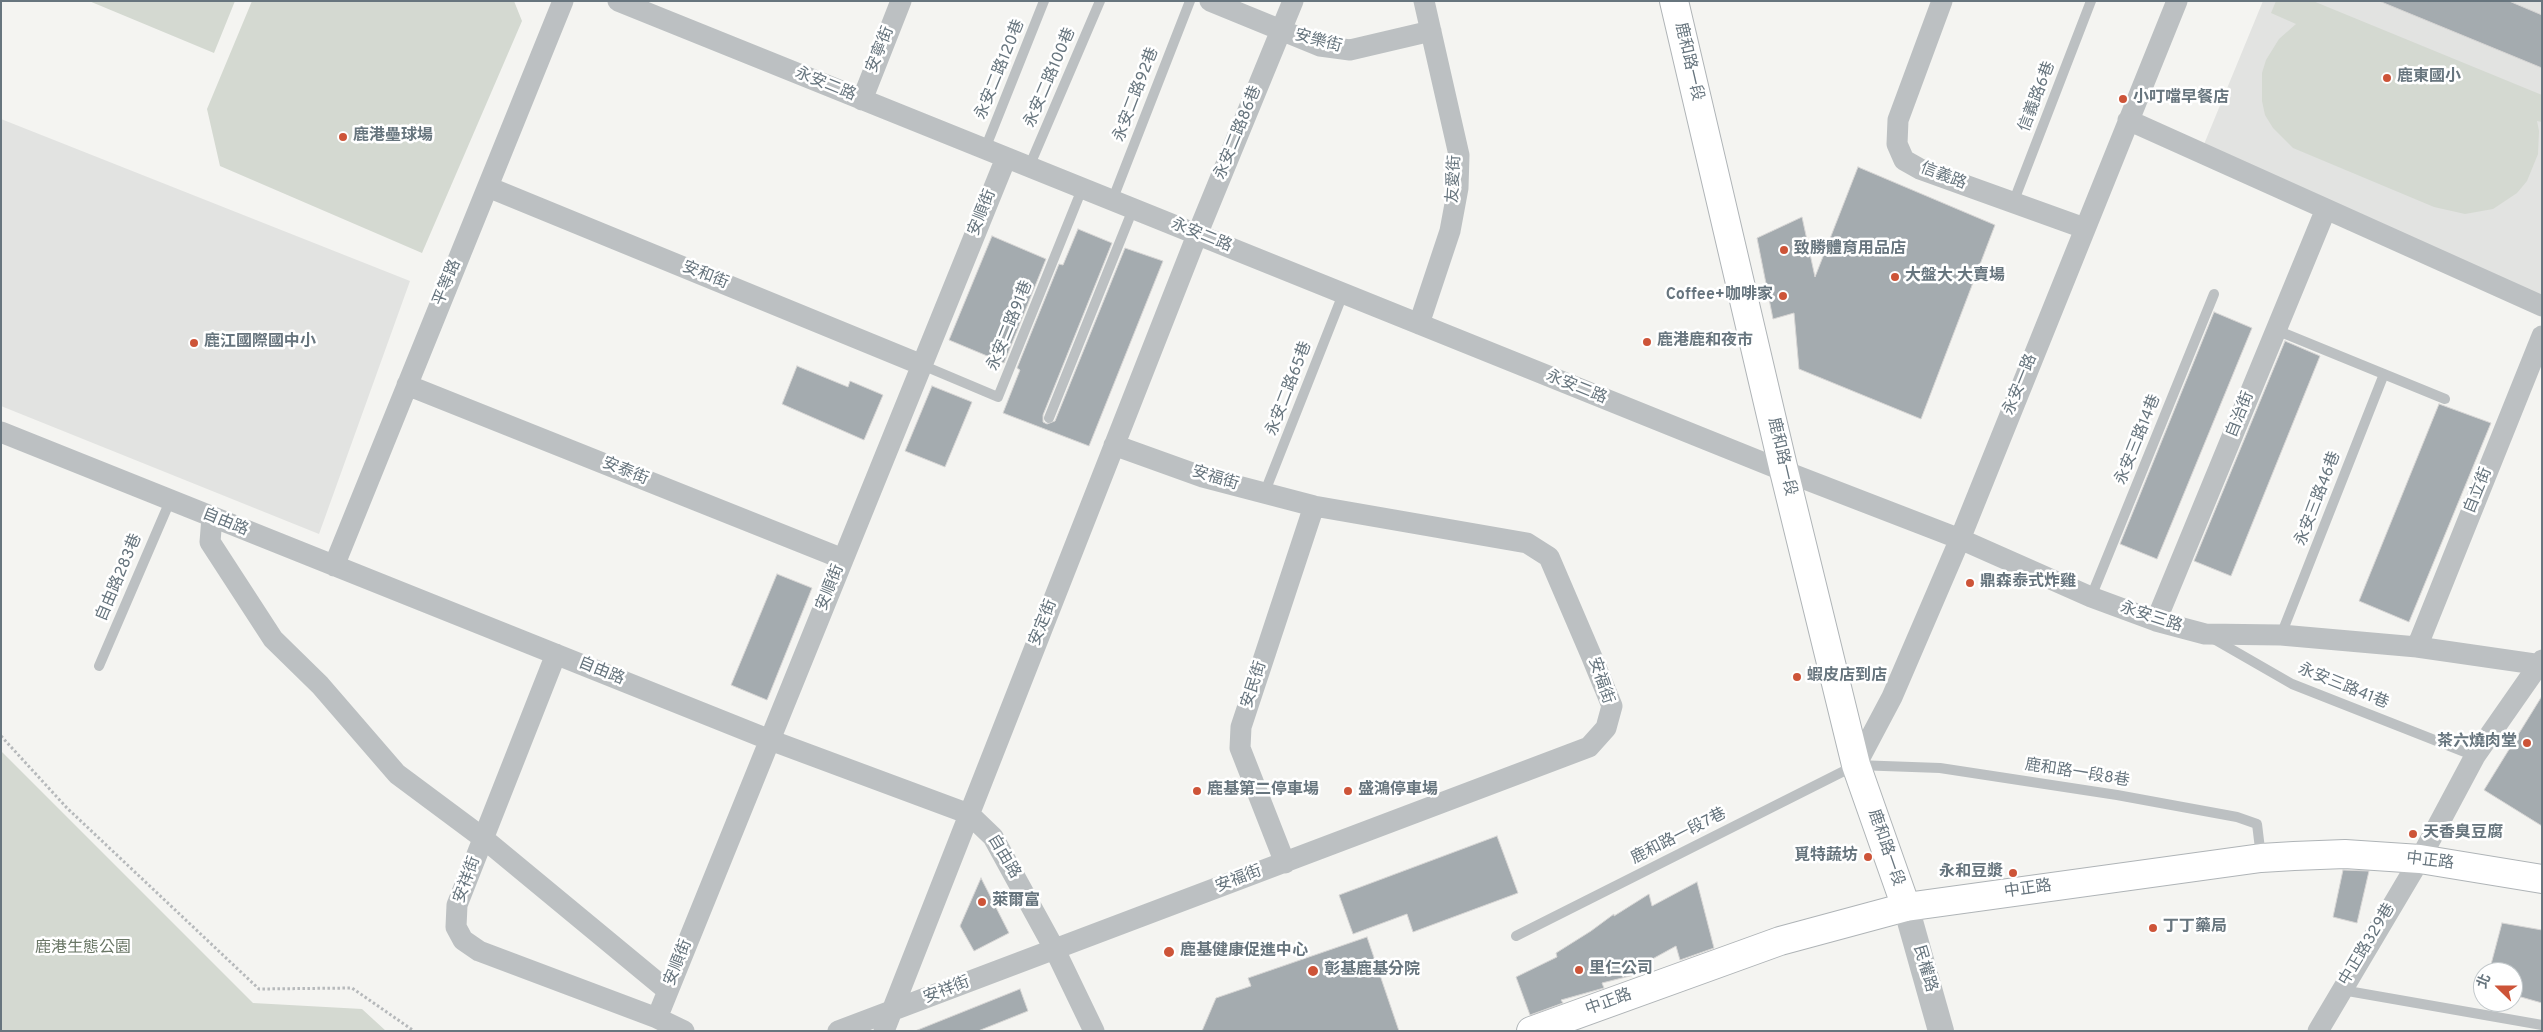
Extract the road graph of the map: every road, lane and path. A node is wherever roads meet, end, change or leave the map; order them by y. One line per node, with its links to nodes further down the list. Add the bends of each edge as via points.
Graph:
1 (563, 1): 21 (street, 平等路)
2 (618, 1): 16 (street, 永安二路)
3 (901, 1): 16 (street, 安寧街)
4 (1044, 1): 18 (lane, 永安二路120巷)
5 (1100, 1): 20 (lane, 永安二路100巷)
6 (1190, 1): 23 (lane, 永安二路92巷)
7 (1210, 1): 15 (street, 安樂街)
8 (1293, 1): 15 (street, 永安二路86巷)
9 (1424, 1): 14 (street, 友愛街)
10 (1674, 1): 42 (main road, 鹿和路一段)
11 (1942, 1): 24 (street, 信義路, via 1898,120 1897,144 1904,160 1920,169)
12 (2091, 1): 24 (lane, 信義路6巷)
13 (2177, 1): 17 (street, 永安一路)
14 (1431, 31): 15 (street, 安樂街, via 1350,50 1320,46); 32 (street, 友愛街, via 1459,155 1458,188 1450,231)
15 (1281, 32): 28 (street, 永安二路86巷)
16 (862, 100): 18 (street, 永安二路)
17 (2128, 120): 26 (street); 27 (street, 永安一路)
18 (985, 149): 19 (street, 永安二路)
19 (1006, 158): 20 (street, 永安二路); 35 (street, 安順街)
20 (1029, 167): 22 (street, 永安二路)
21 (488, 187): 35 (street, 安和街); 37 (street, 平等路)
22 (1082, 189): 23 (street, 永安二路); 35 (lane, 永安二路91巷, via 998,397)
23 (1112, 200): 25 (street, 永安二路)
24 (2013, 203): 27 (street, 信義路)
25 (1133, 209): 28 (street, 永安二路); 39 (lane)
26 (2326, 209): 31 (street); 33 (street, 自治街)
27 (2084, 228): 47 (street, 永安一路)
28 (1197, 235): 29 (street, 永安二路); 41 (street, 安定街)
29 (1343, 294): 32 (street, 永安二路); 43 (lane, 永安二路65巷)
30 (2214, 294): 50 (lane, 永安三路14巷)
31 (2542, 306)
32 (1418, 324): 42 (street, 永安二路)
33 (2276, 330): 36 (lane); 51 (street, 自治街)
34 (2542, 336): 54 (street, 自立街)
35 (922, 365): 48 (street, 安順街)
36 (2384, 374): 38 (lane); 53 (lane, 永安三路46巷)
37 (407, 385): 48 (street, 安泰街); 49 (street, 平等路)
38 (2445, 399)
39 (1050, 418)
40 (1, 432): 44 (street, 自由路)
41 (1114, 444): 43 (street, 安福街); 62 (street, 安定街)
42 (1784, 471): 47 (street, 永安三路); 61 (main road, 鹿和路一段)
43 (1264, 494): 45 (street, 安福街)
44 (170, 501): 46 (street, 自由路); 57 (lane, 自由路283巷)
45 (1314, 506): 66 (street, 安民街, via 1241,727 1240,748); 66 (street, 安福街, via 1527,543 1549,557 1612,706 1606,728 1589,748)
46 (212, 518): 49 (street, 自由路); 63 (street, via 210,542 273,639 320,685 397,774)
47 (1960, 539): 50 (street, 永安三路); 61 (street, 永安一路, via 1892,697)
48 (843, 559): 59 (street, 安順街)
49 (334, 566): 55 (street, 自由路)
50 (2091, 597): 51 (street, 永安三路)
51 (2156, 621): 52 (street, 永安三路)
52 (2205, 634): 53 (street, 永安三路); 60 (lane, 永安三路41巷, via 2292,684)
53 (2281, 635): 54 (street, 永安三路)
54 (2417, 647): 56 (street, 永安三路)
55 (556, 654): 59 (street, 自由路); 63 (street, 安祥街)
56 (2541, 663): 60 (street, 中正路329巷)
57 (99, 666)
58 (1, 736): 76 (path, via 67,808 259,989 352,988)
59 (770, 740): 62 (street, 自由路); 72 (street, 安順街)
60 (2475, 756): 65 (street, 中正路329巷)
61 (1856, 764): 64 (lane, 鹿和路一段8巷, via 1940,768 2237,817 2257,824); 68 (main road, 鹿和路一段); 69 (lane, 鹿和路一段7巷)
62 (969, 814): 70 (street, 自由路, via 993,837); 74 (street, 安定街)
63 (483, 838): 72 (street); 73 (street, 安祥街, via 457,905 456,927 463,940 479,951)
64 (2261, 858): 65 (main road, 中正路, via 2345,854); 68 (main road, 中正路)
65 (2420, 859): 67 (main road, 中正路); 71 (street, 中正路329巷)
66 (1285, 862): 70 (street, 安福街)
67 (2542, 879)
68 (1906, 907): 80 (main road, 中正路, via 1780,941); 81 (street, 民權路)
69 (1516, 936)
70 (1055, 950): 74 (street, 安祥街); 79 (street, 自由路)
71 (2341, 990): 75 (lane); 82 (street, 中正路329巷)
72 (668, 991): 73 (street, 安順街)
73 (657, 1018): 77 (street, 安祥街)
74 (887, 1021): 78 (street, 安祥街)
75 (2542, 1025)
76 (414, 1031)
77 (684, 1031)
78 (838, 1031)
79 (1094, 1031)
80 (1531, 1031)
81 (1942, 1031)
82 (2318, 1031)

